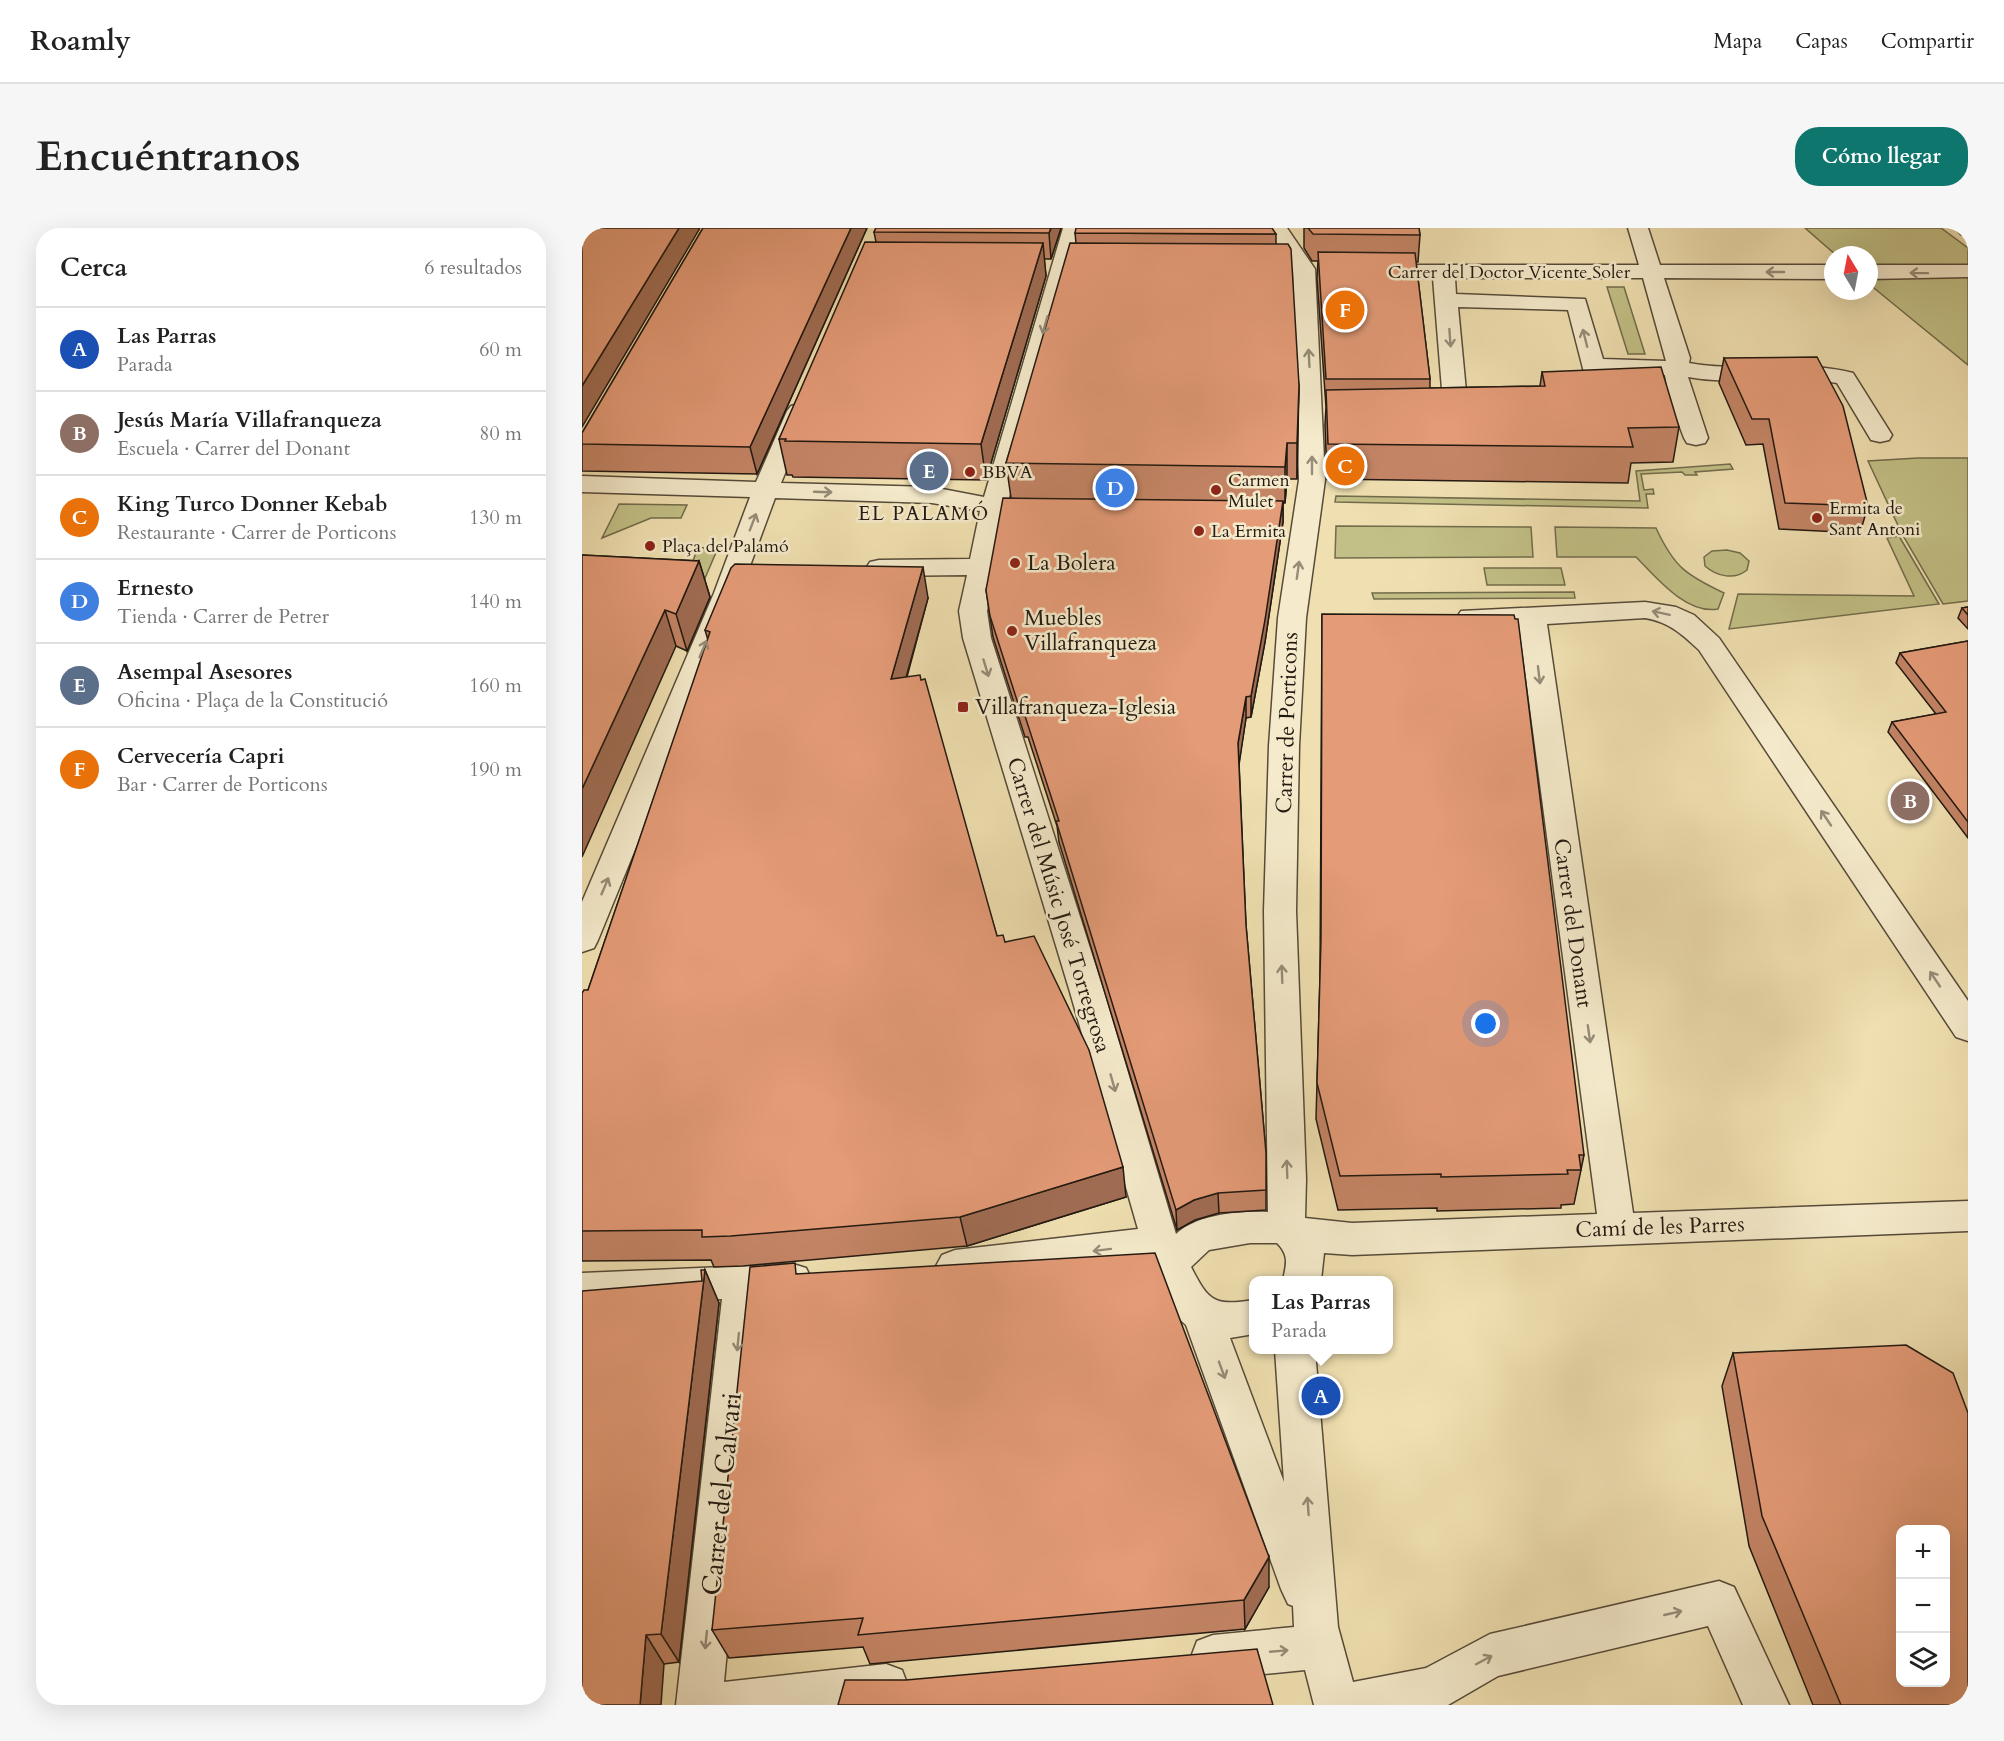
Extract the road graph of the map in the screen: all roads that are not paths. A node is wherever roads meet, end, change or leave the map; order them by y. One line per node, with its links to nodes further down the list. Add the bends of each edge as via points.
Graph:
1 (1073, 228): 4 (street, Carrer del Músic José Torregrosa)
2 (1277, 228): 31 (street, Carrer de Porticons, one-way to 2, via 1280,911 1284,746 1304,618 1294,512 1323,416 1303,269)
3 (1638, 228): 11 (street)
4 (1052, 269): 5 (street); 22 (street, Carrer del Músic José Torregrosa, one-way to 22)
5 (1086, 269)
6 (1355, 271): 7 (street, Carrer del Doctor Vicente Soler)
7 (1444, 272): 11 (street, Carrer del Doctor Vicente Soler); 12 (street)
8 (1824, 272): 11 (street, Carrer del Doctor Vicente Soler, one-way to 11)
9 (1878, 272): 10 (street, one-way to 9)
10 (1968, 272)
11 (1651, 273): 14 (street, via 1678,358)
12 (1447, 300): 13 (street, one-way to 12, via 1576,304); 17 (street, one-way to 17, via 1466,401)
13 (1592, 366): 14 (street); 16 (street, via 1601,394)
14 (1675, 368): 18 (street, via 1710,374 1813,372 1845,378); 19 (street)
15 (810, 388): 21 (street)
16 (1562, 395)
17 (1436, 416)
18 (1880, 435)
19 (1696, 438)
20 (582, 484): 21 (street)
21 (765, 490): 22 (street, one-way to 22, via 953,497); 28 (street, one-way to 21, via 727,593)
22 (993, 508): 23 (street); 24 (street, Carrer del Músic José Torregrosa)
23 (1041, 509)
24 (981, 567): 25 (street); 34 (street, Carrer del Músic José Torregrosa, one-way to 34, via 973,611 977,638)
25 (854, 568)
26 (1532, 617): 27 (street); 29 (street, one-way to 26, via 1709,644 1684,621 1666,613 1646,610); 32 (street, Carrer del Donant, one-way to 32)
27 (1442, 618)
28 (582, 940)
29 (1968, 1028)
30 (1968, 1216): 32 (street, Camí de les Parres)
31 (1286, 1227): 33 (street, Camí de les Parres, via 1314,1237); 34 (street, Camí de les Parres, via 1250,1227 1199,1236); 36 (street, via 1304,1243)
32 (1617, 1228): 33 (street, Camí de les Parres)
33 (1352, 1239): 36 (street, Camí de les Parres, via 1324,1249)
34 (1165, 1252): 35 (street, one-way to 35); 40 (street, Carrer del Músic José Torregrosa, via 1191,1305)
35 (916, 1269)
36 (1305, 1272)
37 (824, 1277): 38 (street)
38 (743, 1284): 39 (street); 47 (street, Carrer del Calvari, one-way to 47)
39 (582, 1289)
40 (1202, 1315): 41 (street, via 1229,1321); 43 (street, one-way to 43)
41 (1249, 1318)
42 (1295, 1354): 43 (street, one-way to 42)
43 (1318, 1637): 44 (street, one-way to 43); 49 (street)
44 (1172, 1660)
45 (926, 1681): 48 (street)
46 (1445, 1697): 50 (street); 51 (street, one-way to 51, via 1490,1656 1719,1602)
47 (699, 1705)
48 (721, 1705)
49 (1337, 1705)
50 (1349, 1705)
51 (1766, 1705)

